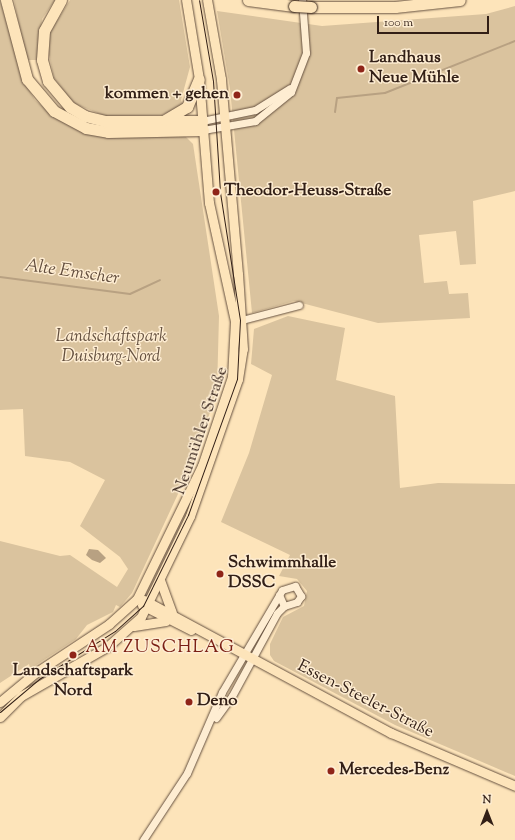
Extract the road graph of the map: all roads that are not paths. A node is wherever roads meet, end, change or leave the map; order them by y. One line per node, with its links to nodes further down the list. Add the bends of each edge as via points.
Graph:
1 (61, 0): 11 (highway, via 50,16 41,46 48,80 58,95 85,116 105,121)
2 (186, 0): 8 (main road, Neumühler Straße)
3 (207, 0): 10 (main road, Neumühler Straße)
4 (248, 0): 7 (highway)
5 (460, 0): 7 (highway, via 395,7)
6 (8, 4): 12 (highway, via 27,79 54,111 86,128 108,132)
7 (302, 4): 9 (street, via 306,53)
8 (199, 79): 11 (highway, via 187,107); 12 (main road, Neumühler Straße)
9 (293, 85): 10 (street, via 256,110); 13 (street, via 284,100 255,121)
10 (225, 118): 12 (street); 13 (main road, Neumühler Straße)
11 (160, 122): 12 (highway)
12 (202, 125): 13 (street); 15 (main road, Neumühler Straße, via 209,203)
13 (225, 128): 15 (main road, Neumühler Straße)
14 (299, 305): 15 (street)
15 (239, 321): 16 (main road, Neumühler Straße, via 241,364 226,420); 18 (main road, Neumühler Straße, via 234,363 220,417 202,466)
16 (160, 580): 19 (main road, Neumühler Straße); 21 (main road)
17 (279, 595): 20 (street); 20 (street, via 287,586 299,590 297,602); 23 (street)
18 (137, 599): 19 (main road, Essen-Steeler-Straße); 25 (main road, Neumühler Straße, via 109,624 35,673)
19 (148, 605): 21 (main road, Essen-Steeler-Straße); 22 (main road, Neumühler Straße)
20 (284, 606): 24 (street)
21 (171, 618): 22 (main road, via 146,621); 23 (main road, Essen-Steeler-Straße)
22 (133, 626): 26 (main road, Neumühler Straße, via 107,647 21,696)
23 (244, 654): 24 (main road, Essen-Steeler-Straße); 27 (street, via 222,692)
24 (253, 659): 27 (street, via 232,696); 28 (main road, Essen-Steeler-Straße, via 391,733)
25 (0, 702)
26 (2, 711)
27 (211, 724): 29 (street, via 179,786)
28 (515, 786)
29 (143, 840)

